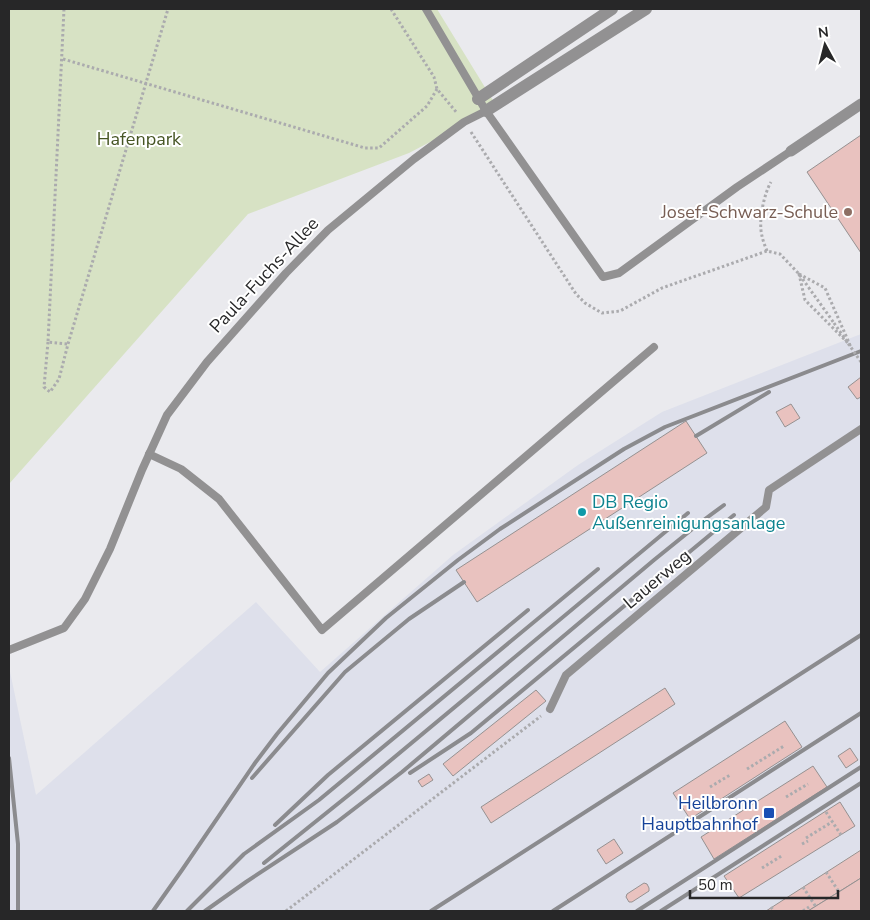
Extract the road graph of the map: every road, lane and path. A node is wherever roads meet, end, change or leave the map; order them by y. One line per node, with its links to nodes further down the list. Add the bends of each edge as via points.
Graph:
1 (64, 9): 6 (path)
2 (168, 9): 7 (path)
3 (426, 9): 9 (lane)
4 (612, 9): 9 (street)
5 (646, 9): 11 (street, Paula-Fuchs-Allee)
6 (63, 59): 7 (path); 17 (path)
7 (146, 83): 8 (path, via 365,148 379,148 427,106); 18 (path)
8 (436, 89)
9 (478, 98): 11 (lane)
10 (861, 104): 12 (street)
11 (486, 111): 12 (lane, via 603,276 619,273); 23 (lane, Paula-Fuchs-Allee, via 464,122 414,159 328,230 207,362 167,415)
12 (791, 151)
13 (774, 175): 14 (path, via 767,189 760,222)
14 (767, 251): 15 (path); 16 (path, via 780,254)
15 (752, 256)
16 (799, 274): 19 (path, bridge); 19 (path, via 805,300); 19 (path, via 825,288)
17 (48, 342): 18 (path); 18 (path, via 44,387 50,392 59,379)
18 (68, 344)
19 (850, 345): 21 (path, bridge)
20 (654, 347): 23 (lane, via 322,630 219,499 181,469)
21 (861, 362)
22 (861, 428): 25 (lane, Lauerweg, via 769,490 766,508 566,675)
23 (149, 454): 24 (lane, Paula-Fuchs-Allee, via 110,549 85,599 64,628)
24 (9, 650)
25 (550, 709): 45 (path)
26 (784, 746): 27 (path)
27 (747, 769)
28 (730, 775): 30 (path)
29 (808, 784): 31 (path)
30 (710, 787)
31 (786, 798)
32 (826, 812): 34 (path)
33 (757, 816): 35 (path)
34 (832, 822): 36 (path); 37 (path)
35 (737, 829)
36 (841, 835)
37 (802, 844)
38 (783, 855): 39 (path)
39 (762, 868)
40 (826, 872): 42 (path)
41 (803, 887): 43 (path)
42 (839, 892)
43 (816, 907)
44 (808, 908): 46 (path)
45 (286, 911)
46 (802, 911)

